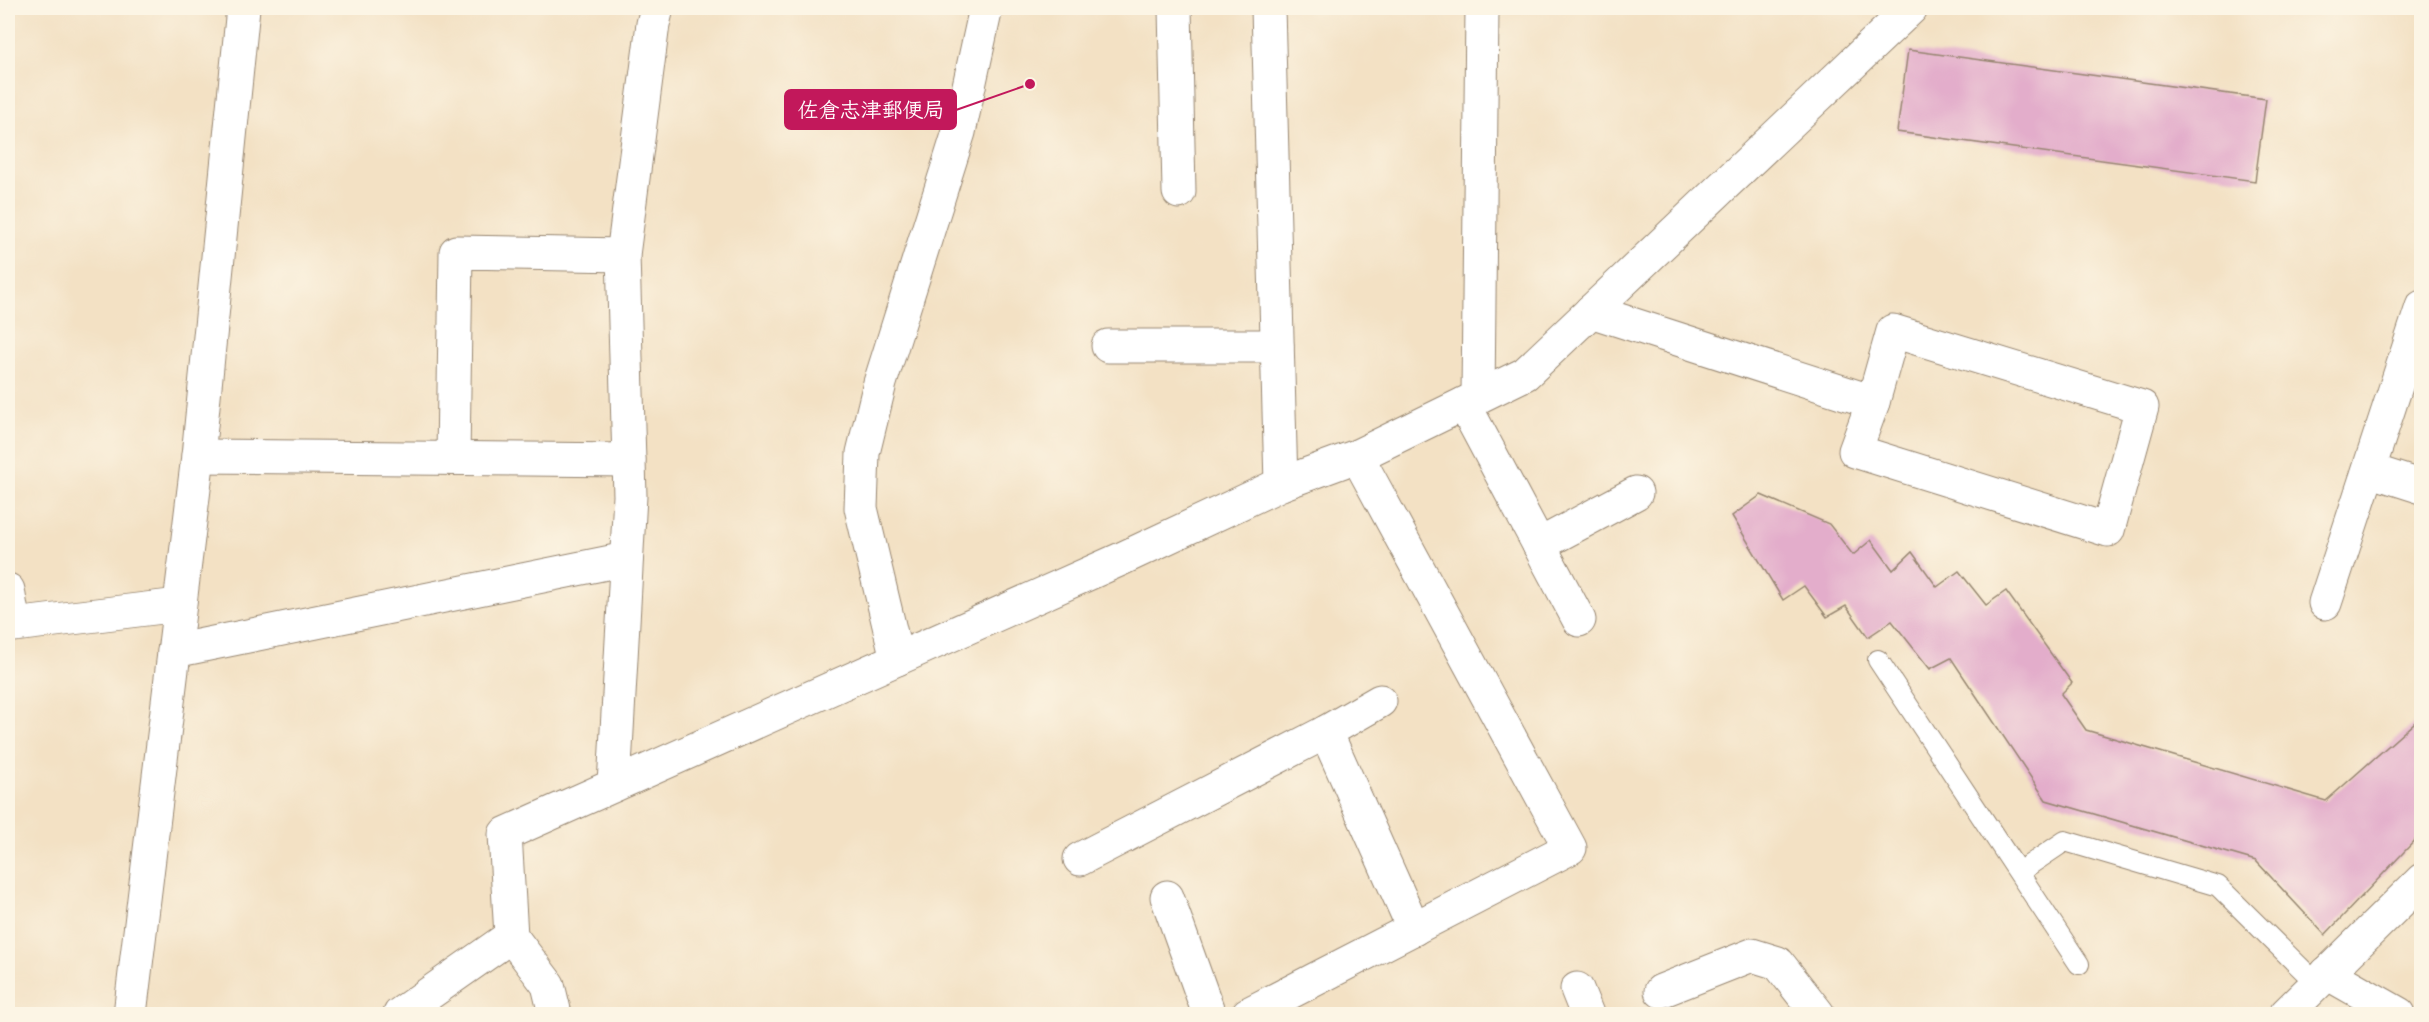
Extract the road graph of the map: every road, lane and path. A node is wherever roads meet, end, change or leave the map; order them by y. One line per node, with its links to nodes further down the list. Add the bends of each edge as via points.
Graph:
1 (243, 8): 16 (street)
2 (657, 8): 9 (street)
3 (986, 8): 31 (street, via 959,132 880,382 863,453 861,508)
4 (1175, 8): 8 (street)
5 (1268, 8): 13 (street)
6 (1482, 8): 14 (street)
7 (1911, 8): 11 (street)
8 (1179, 192)
9 (623, 255): 18 (street, via 456,252); 19 (street)
10 (2421, 307): 20 (street)
11 (1591, 311): 14 (street, via 1524,374); 15 (street)
12 (1108, 346): 13 (street)
13 (1278, 346): 21 (street)
14 (1471, 400): 17 (street); 24 (street)
15 (1873, 402): 15 (street, via 1893,331 2142,407 2108,530 1855,451)
16 (198, 456): 18 (street); 28 (street)
17 (1357, 456): 21 (street); 40 (street, via 1570,848)
18 (453, 458): 19 (street)
19 (629, 460): 25 (street)
20 (2368, 470): 22 (street); 27 (street)
21 (1281, 484): 31 (street)
22 (2421, 487)
23 (1636, 493): 24 (street)
24 (1539, 545): 29 (street)
25 (626, 559): 30 (street); 35 (street)
26 (8, 590): 28 (street, via 14,625)
27 (2325, 603)
28 (179, 605): 30 (street)
29 (1579, 620)
30 (174, 651): 45 (street)
31 (897, 659): 35 (street)
32 (1878, 660): 37 (lane)
33 (1380, 701): 34 (street)
34 (1326, 732): 36 (street); 40 (street)
35 (614, 785): 41 (street, via 505,834)
36 (1080, 859)
37 (2019, 872): 42 (lane); 43 (lane, via 2065,841 2218,886)
38 (2421, 880): 43 (street)
39 (1167, 897): 48 (street)
40 (1414, 929): 49 (street)
41 (511, 936): 46 (street); 47 (street, via 548,986)
42 (2079, 964)
43 (2322, 979): 51 (street); 52 (street)
44 (1660, 991): 50 (street, via 1752,955 1778,963)
45 (130, 1014)
46 (400, 1014)
47 (555, 1014)
48 (1209, 1014)
49 (1248, 1014)
50 (1818, 1014)
51 (2286, 1014)
52 (2399, 1014)

